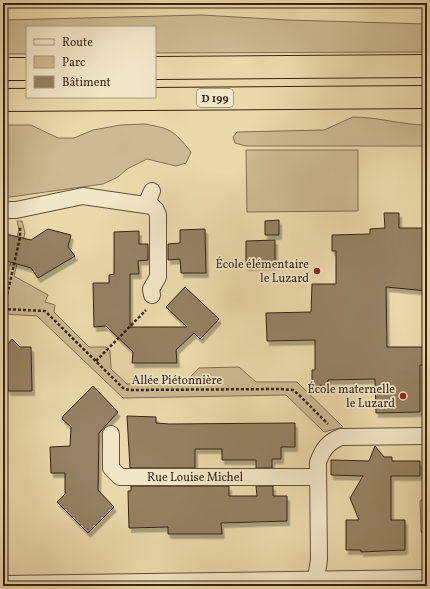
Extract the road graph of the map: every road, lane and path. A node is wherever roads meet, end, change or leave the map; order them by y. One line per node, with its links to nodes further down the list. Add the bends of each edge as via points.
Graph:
1 (427, 66): 2 (highway)
2 (156, 68)
3 (3, 69): 4 (highway)
4 (26, 69)
5 (427, 97): 6 (highway, D 199)
6 (3, 100)
7 (10, 210): 8 (street, via 83,196 149,198 158,215 158,277); 9 (path, via 21,232)
8 (152, 295): 11 (path, via 145,312)
9 (4, 309): 10 (path); 11 (path, Allée Piétonnière, via 45,311)
10 (3, 314)
11 (96, 361): 14 (path, Allée Piétonnière, via 124,389 293,390)
12 (111, 434): 15 (street, Rue Louise Michel, via 111,468 120,477)
13 (427, 436): 14 (street)
14 (341, 437): 15 (street, via 332,440 323,449 318,462)
15 (317, 477): 16 (street, via 319,560)
16 (316, 578): 17 (street); 18 (street)
17 (427, 578)
18 (3, 584)

